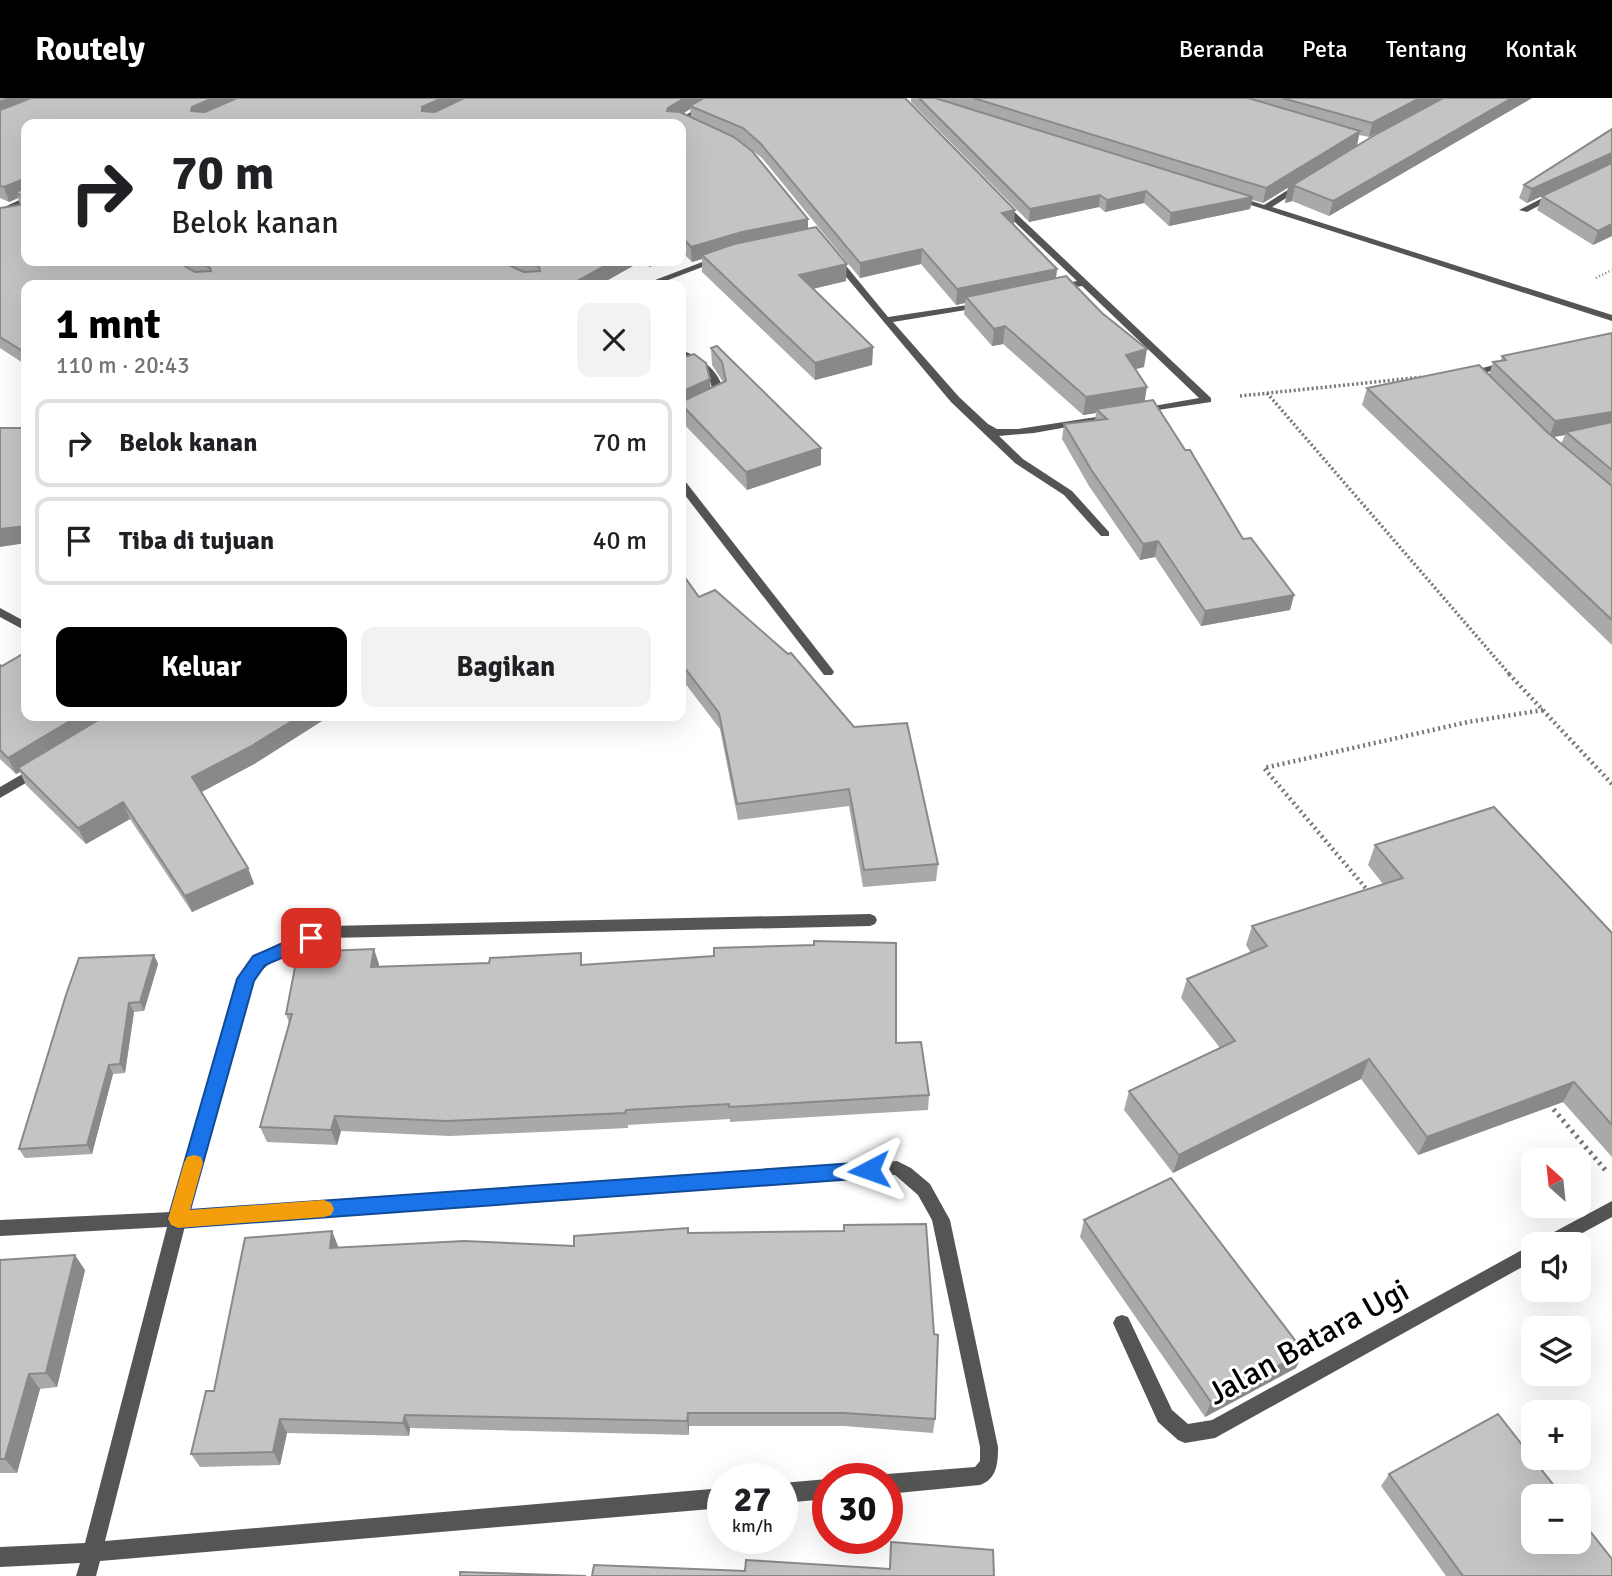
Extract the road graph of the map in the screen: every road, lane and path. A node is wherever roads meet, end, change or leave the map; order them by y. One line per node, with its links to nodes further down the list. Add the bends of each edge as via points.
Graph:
1 (721, 98): 2 (street)
2 (684, 119)
3 (686, 124): 4 (street)
4 (689, 125)
5 (1307, 181): 10 (street)
6 (1562, 192): 11 (street)
7 (1226, 196): 10 (street)
8 (995, 199): 16 (street)
9 (21, 202): 12 (street)
10 (1265, 208): 19 (street)
11 (1524, 210)
12 (0, 212)
13 (826, 247): 20 (street)
14 (733, 254): 15 (street)
15 (659, 280)
16 (1084, 283): 17 (street); 26 (street)
17 (1046, 291)
18 (995, 302): 20 (street)
19 (1612, 318)
20 (886, 320): 28 (street)
21 (686, 356): 27 (street, via 710,370 720,387 719,397)
22 (1523, 361): 23 (street)
23 (1472, 372): 24 (street); 25 (path)
24 (1491, 391)
25 (1267, 393): 26 (path); 34 (path)
26 (1207, 400): 28 (street, via 1015,432 995,432)
27 (686, 413)
28 (982, 425): 30 (street, via 1019,461 1068,493)
29 (686, 489): 33 (street)
30 (1105, 534)
31 (0, 612): 32 (street)
32 (21, 624)
33 (828, 672)
34 (1543, 709): 36 (path); 38 (path, via 1264,768)
35 (46, 765): 37 (street)
36 (1612, 784)
37 (0, 793)
38 (1371, 894)
39 (870, 920): 43 (street, via 330,932 292,944 259,961 246,979)
40 (1541, 1094): 41 (path)
41 (1612, 1178)
42 (1612, 1208): 45 (street)
43 (178, 1219): 44 (street); 48 (street, via 897,1168 929,1193 941,1220 989,1447 989,1464 980,1476); 50 (street)
44 (0, 1228)
45 (1569, 1232)
46 (1521, 1259): 47 (street, Jalan Batara Ugi, via 1214,1429 1185,1434 1165,1416)
47 (1122, 1324)
48 (903, 1483)
49 (707, 1499): 50 (street)
50 (92, 1552): 51 (street); 52 (street)
51 (0, 1557)
52 (86, 1576)

